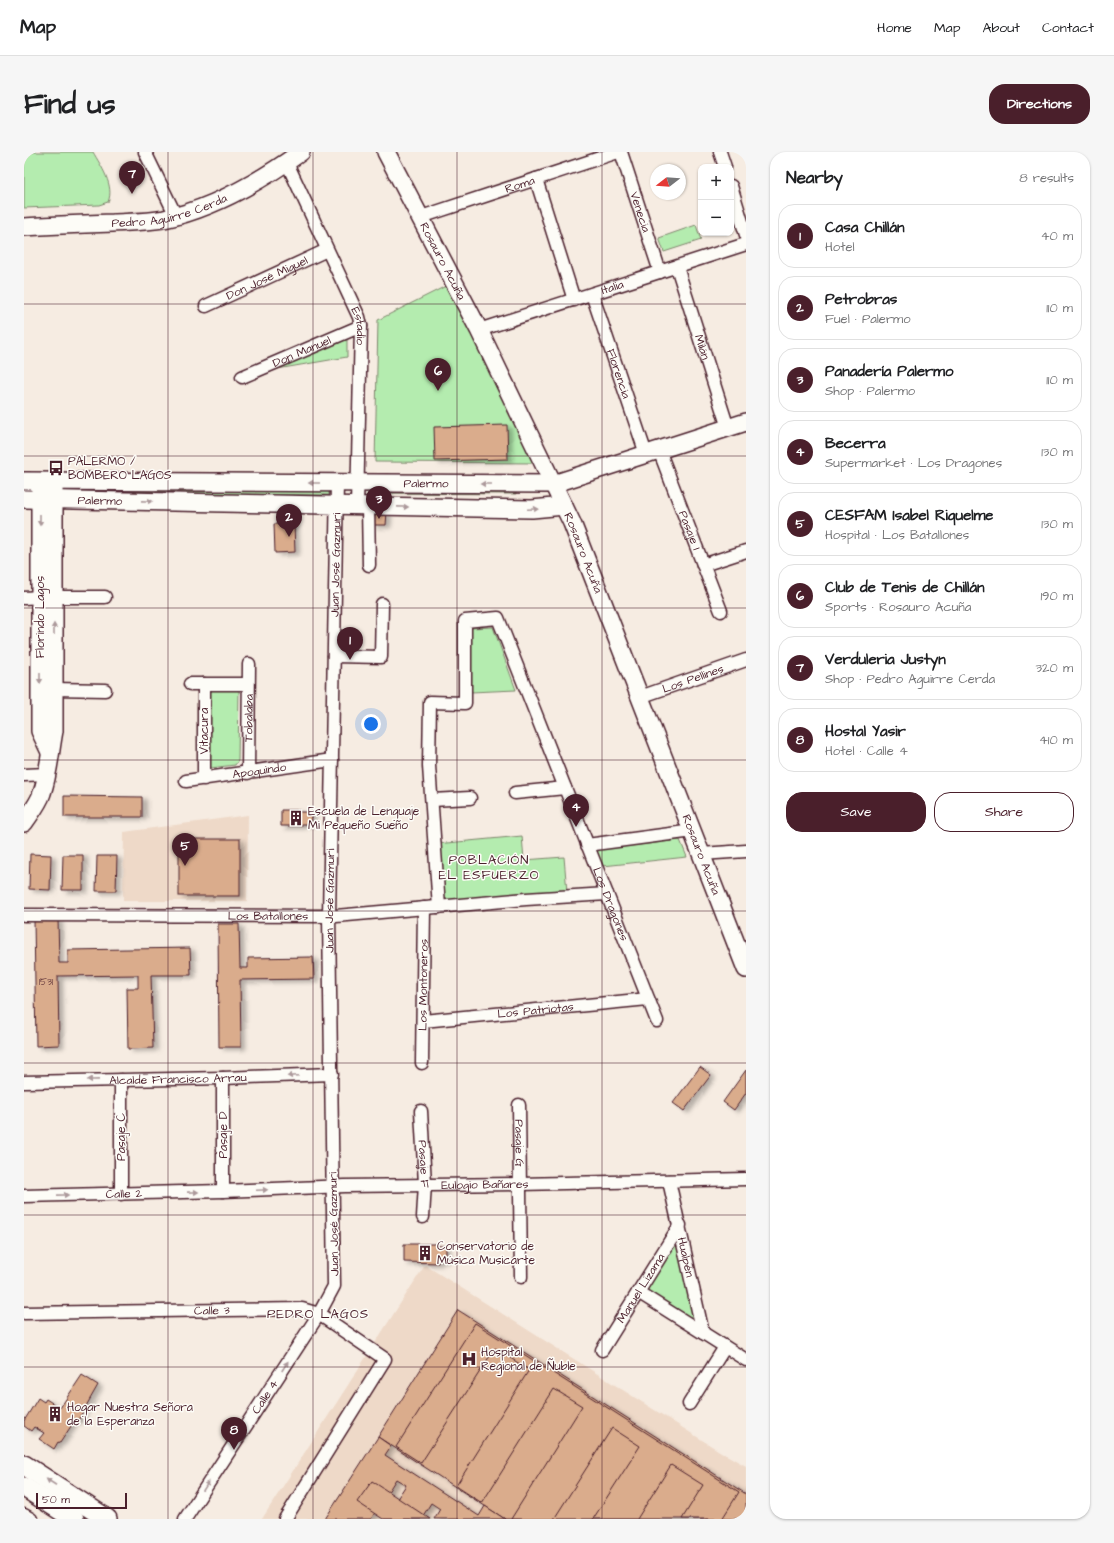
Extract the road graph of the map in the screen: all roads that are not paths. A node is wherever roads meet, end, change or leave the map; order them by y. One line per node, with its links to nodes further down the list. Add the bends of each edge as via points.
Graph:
1 (145, 152): 11 (street)
2 (301, 152): 7 (street, Pedro Aguirre Cerda)
3 (386, 152): 12 (street, Rosauro Acuña)
4 (618, 152): 9 (street, Roma)
5 (621, 152): 18 (street, Venecia)
6 (720, 152): 8 (street)
7 (287, 162): 11 (street, Pedro Aguirre Cerda, via 244,188); 16 (street, Estadio)
8 (724, 164)
9 (536, 179): 12 (street, Roma); 20 (street)
10 (734, 196): 14 (street)
11 (176, 216): 13 (street, Pedro Aguirre Cerda, via 150,221)
12 (421, 217): 23 (street, Rosauro Acuña)
13 (24, 227)
14 (746, 235)
15 (746, 244): 17 (street, Italia)
16 (327, 250): 21 (street, Don José Miguel); 22 (street, Estadio)
17 (677, 266): 18 (street, Italia); 26 (street, Milán)
18 (660, 272): 19 (street, Italia)
19 (592, 294): 20 (street, Italia); 27 (street, Florencia)
20 (574, 300): 23 (street, Italia)
21 (206, 306)
22 (361, 326): 24 (street, Don Manuel); 30 (street, Estadio)
23 (479, 330): 31 (street, Rosauro Acuña)
24 (242, 377)
25 (746, 422): 26 (street, Palermo)
26 (728, 428): 27 (street, Palermo)
27 (652, 452): 31 (street, Palermo); 37 (street, Pasaje 1)
28 (39, 481): 29 (street, Palermo, one-way to 28); 32 (street, Florindo Lagos)
29 (337, 483): 30 (street, Palermo); 33 (street, Juan José Gazmuri)
30 (358, 483): 31 (street, Palermo, one-way to 30); 34 (street, Estadio)
31 (553, 484): 35 (street, Rosauro Acuña)
32 (39, 499): 33 (street, Palermo, one-way to 33); 39 (street, Florindo Lagos)
33 (336, 505): 34 (street, Palermo); 43 (street, Juan José Gazmuri)
34 (363, 506): 35 (street, Palermo, one-way to 35, via 532,509); 38 (street)
35 (564, 506): 51 (street, Rosauro Acuña)
36 (746, 551): 37 (street)
37 (703, 564): 42 (street, Pasaje 1)
38 (370, 565)
39 (39, 597): 40 (street); 49 (street, Florindo Lagos, one-way to 39); 52 (street, Florindo Lagos, one-way to 52, via 40,731)
40 (105, 597)
41 (382, 604): 43 (street, via 381,657)
42 (721, 611)
43 (334, 656): 53 (street, Juan José Gazmuri)
44 (746, 660): 51 (street, Los Pellines)
45 (249, 664): 48 (street, Tobalaba)
46 (190, 684): 47 (street)
47 (204, 684): 48 (street); 57 (street, Vitacura)
48 (248, 684): 54 (street, Tobalaba)
49 (54, 689): 50 (street); 52 (street, Florindo Lagos, via 54,731)
50 (105, 690)
51 (640, 697): 64 (street, Rosauro Acuña)
52 (50, 752): 55 (street, Florindo Lagos)
53 (332, 760): 54 (street, Apoquindo); 72 (street, Juan José Gazmuri)
54 (248, 773): 57 (street, Apoquindo)
55 (47, 774): 56 (street); 63 (street, Florindo Lagos, via 42,794)
56 (24, 775)
57 (204, 778): 58 (street, Apoquindo)
58 (186, 781)
59 (565, 788): 60 (street); 62 (street, Los Dragones, via 498,618 465,621 465,703 430,702 429,766); 65 (street, Los Dragones)
60 (515, 792)
61 (470, 798): 62 (street)
62 (432, 800): 69 (street)
63 (26, 817)
64 (692, 832): 65 (street); 67 (street, Rosauro Acuña)
65 (587, 845): 68 (street, Los Dragones)
66 (746, 851): 67 (street)
67 (701, 854): 73 (street, Rosauro Acuña)
68 (607, 894): 69 (street, Los Batallones); 74 (street, Los Dragones)
69 (439, 907): 70 (street, Los Batallones)
70 (424, 908): 72 (street, Los Batallones); 75 (street, Los Montoneros)
71 (24, 915): 72 (street, Los Batallones)
72 (329, 916): 78 (street, Juan José Gazmuri)
73 (746, 969)
74 (648, 999): 75 (street, Los Patriotas); 76 (street, Los Dragones)
75 (423, 1021): 77 (street, Los Montoneros)
76 (657, 1021)
77 (422, 1063)
78 (332, 1074): 79 (street, Alcalde Francisco Arrau, one-way to 79); 88 (street, Juan José Gazmuri)
79 (223, 1078): 80 (street, Alcalde Francisco Arrau); 89 (street, Pasaje D)
80 (121, 1080): 81 (street, Alcalde Francisco Arrau, one-way to 81); 90 (street, Pasaje C)
81 (24, 1082)
82 (519, 1105): 87 (street, Pasaje G)
83 (421, 1111): 86 (street, Pasaje F)
84 (746, 1179): 85 (street, Eulogio Bañares)
85 (669, 1180): 87 (street, Eulogio Bañares); 93 (street, Hualpén)
86 (425, 1184): 87 (street, Eulogio Bañares); 88 (street, Eulogio Bañares); 92 (street, Pasaje F)
87 (520, 1184): 94 (street, Pasaje G)
88 (333, 1186): 89 (street, Eulogio Bañares, one-way to 88); 97 (street, Juan José Gazmuri, via 334,1286)
89 (223, 1191): 90 (street, Calle 2, one-way to 89)
90 (121, 1194): 91 (street, Calle 2, one-way to 90)
91 (24, 1196)
92 (423, 1217)
93 (680, 1225): 95 (street, Manuel Lizama); 98 (street, Hualpén)
94 (521, 1277)
95 (638, 1292): 98 (street); 100 (street, Manuel Lizama)
96 (24, 1313): 97 (street, Calle 3, via 295,1308)
97 (319, 1314): 109 (street, Calle 4, one-way to 97); 110 (street, Calle 3, via 385,1359)
98 (703, 1333): 99 (street)
99 (725, 1347): 101 (street); 102 (street)
100 (602, 1350)
101 (746, 1360)
102 (689, 1404)
103 (24, 1465): 108 (main road, one-way to 103)
104 (24, 1487): 107 (main road)
105 (24, 1515): 106 (street)
106 (31, 1519)
107 (74, 1519)
108 (107, 1519)
109 (185, 1519)
110 (285, 1519)

